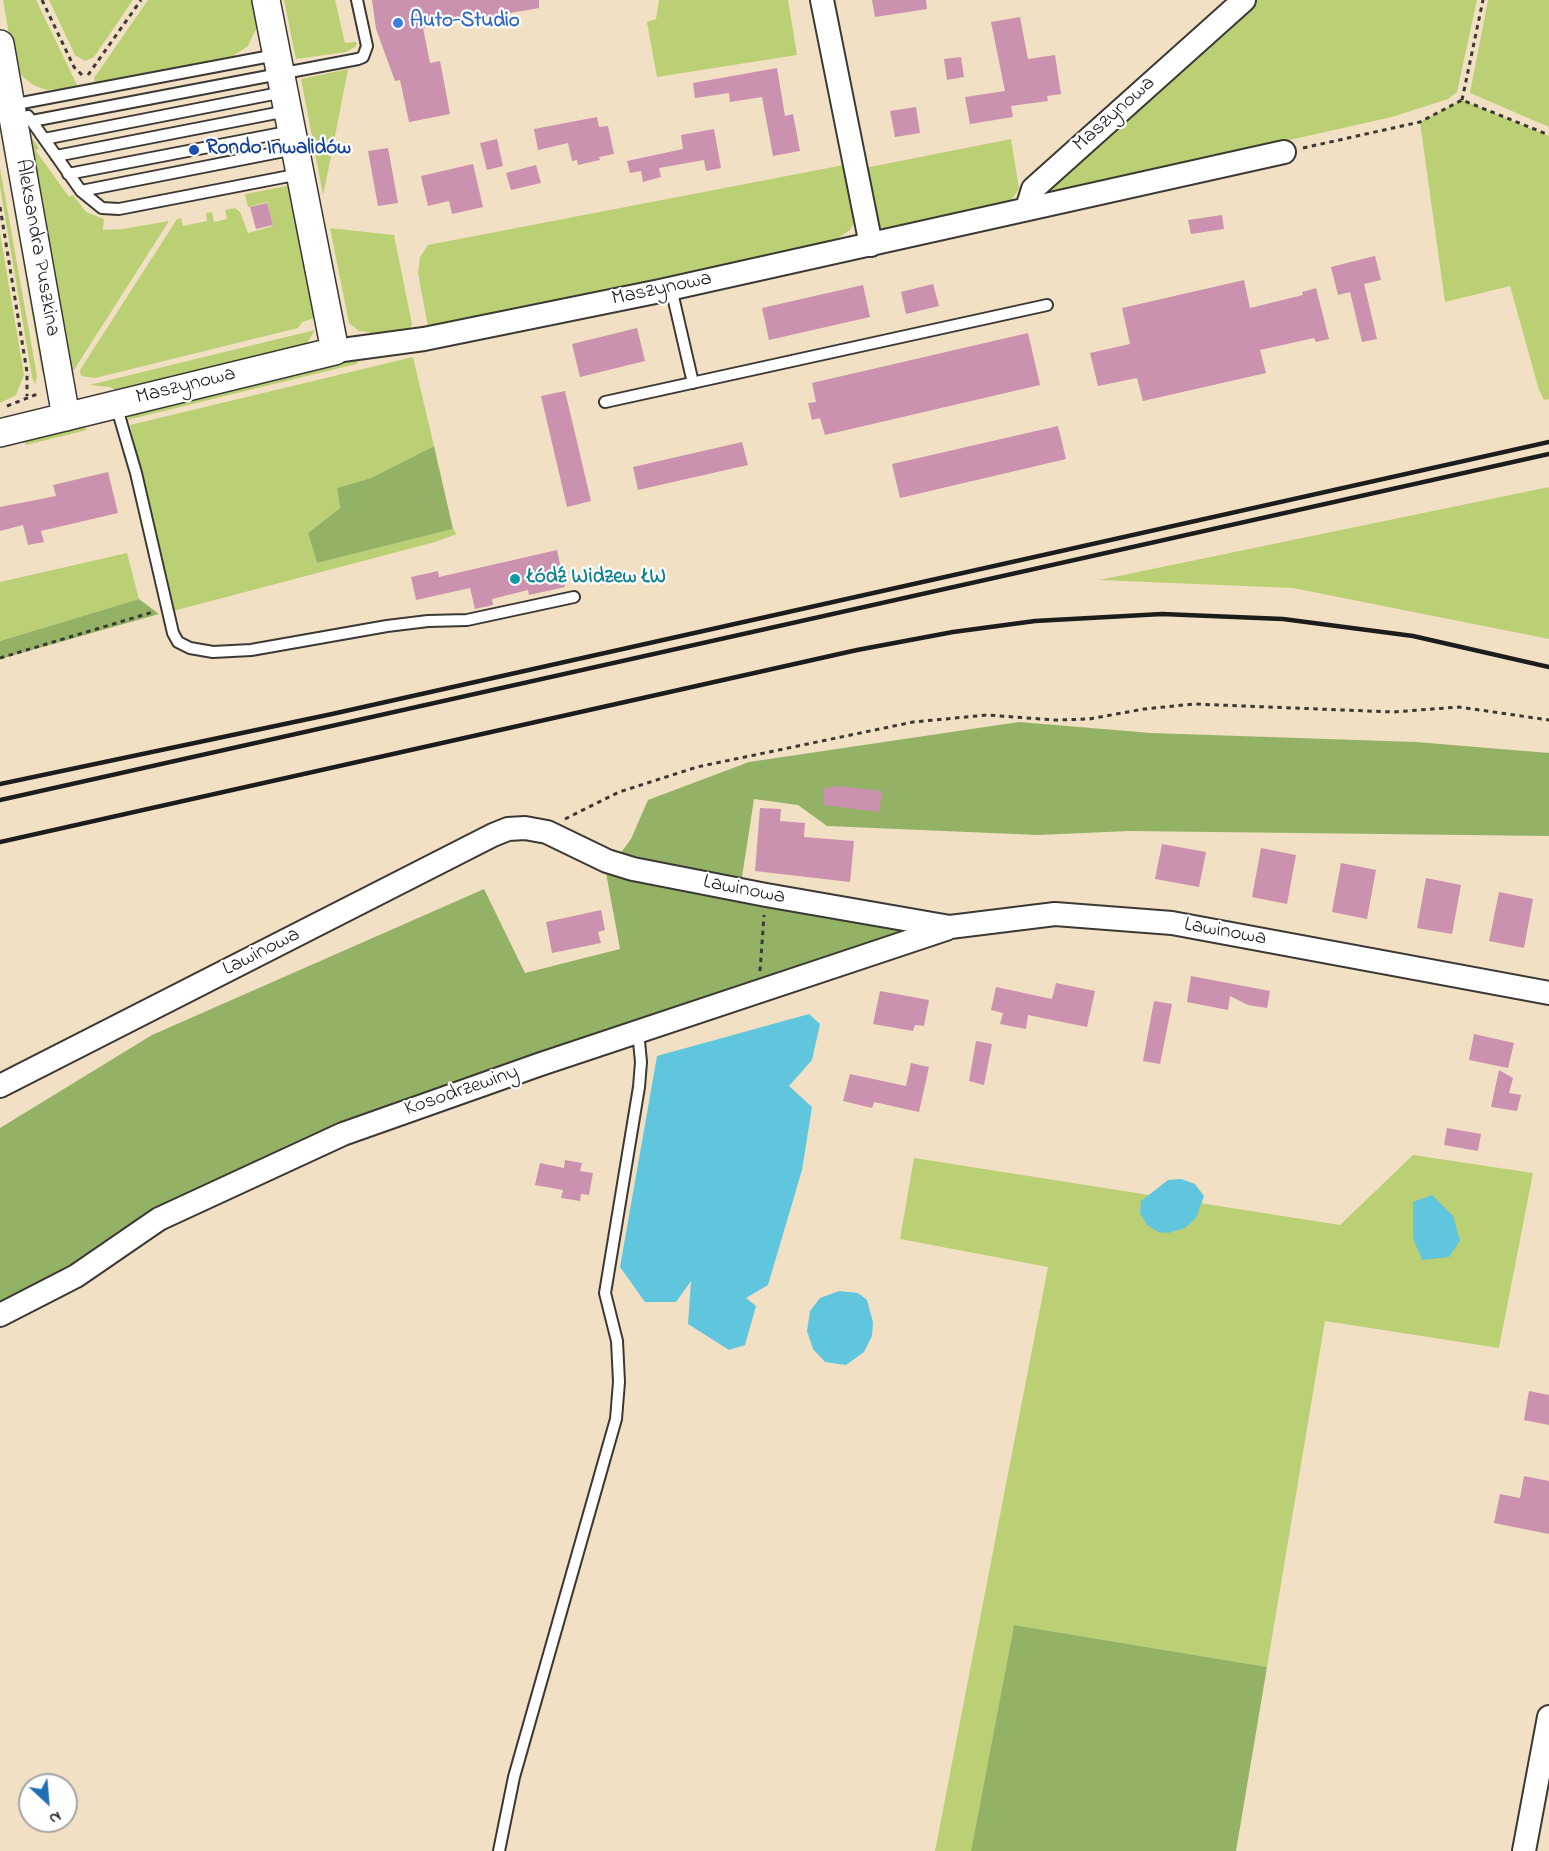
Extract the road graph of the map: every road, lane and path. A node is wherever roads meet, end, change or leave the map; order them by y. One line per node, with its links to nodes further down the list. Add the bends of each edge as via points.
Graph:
1 (42, 0): 2 (path, via 74,67 85,79)
2 (141, 0)
3 (266, 0): 11 (street)
4 (357, 0): 11 (lane, via 367,46 363,57)
5 (822, 0): 21 (street)
6 (1244, 0): 20 (street, Maszynowa, via 1033,189)
7 (1483, 0): 10 (path)
8 (0, 44): 9 (street, Aleksandra Puszkina)
9 (2, 73): 12 (street, Aleksandra Puszkina)
10 (1462, 100): 13 (path); 15 (path, via 1419,122)
11 (288, 112): 12 (lane); 12 (lane); 14 (lane); 16 (lane); 17 (lane); 18 (lane); 18 (lane, via 119,209 102,208); 24 (street)
12 (21, 113): 14 (lane); 29 (street, Aleksandra Puszkina)
13 (1549, 135)
14 (44, 139): 16 (lane)
15 (1284, 152): 20 (street)
16 (56, 156): 17 (lane)
17 (68, 174): 18 (lane)
18 (81, 191)
19 (0, 207): 26 (path, via 27,372)
20 (1027, 208): 21 (street, Maszynowa)
21 (871, 245): 22 (street, Maszynowa)
22 (671, 288): 24 (street, Maszynowa, via 424,339); 25 (lane)
23 (1047, 305): 25 (lane)
24 (335, 351): 28 (street, Maszynowa)
25 (693, 383): 27 (lane)
26 (27, 396)
27 (605, 402)
28 (116, 404): 29 (street, Maszynowa); 32 (lane)
29 (66, 417): 30 (street, Maszynowa)
30 (0, 433)
31 (574, 597): 32 (lane, via 467,620 387,626 230,652 202,651 178,642)
32 (166, 608): 33 (path)
33 (0, 658)
34 (1549, 720): 35 (path, via 1460,707 1393,712 1194,704 1089,718 987,715 913,722 697,767 645,782 572,815)
35 (547, 832): 36 (street, Lawinowa, via 607,861); 41 (street, Lawinowa, via 525,828 493,835)
36 (766, 895): 37 (street, Lawinowa); 38 (path)
37 (950, 927): 38 (street, Kosodrzewiny); 39 (street, Lawinowa, via 1055,914 1172,923)
38 (759, 990): 40 (street, Kosodrzewiny)
39 (1549, 993)
40 (638, 1031): 42 (street, Kosodrzewiny, via 343,1134 159,1219 76,1276); 44 (lane, via 639,1087 605,1293 617,1341 616,1419 514,1777)
41 (0, 1086)
42 (0, 1315)
43 (1549, 1724): 45 (street)
44 (499, 1851)
45 (1524, 1851)

